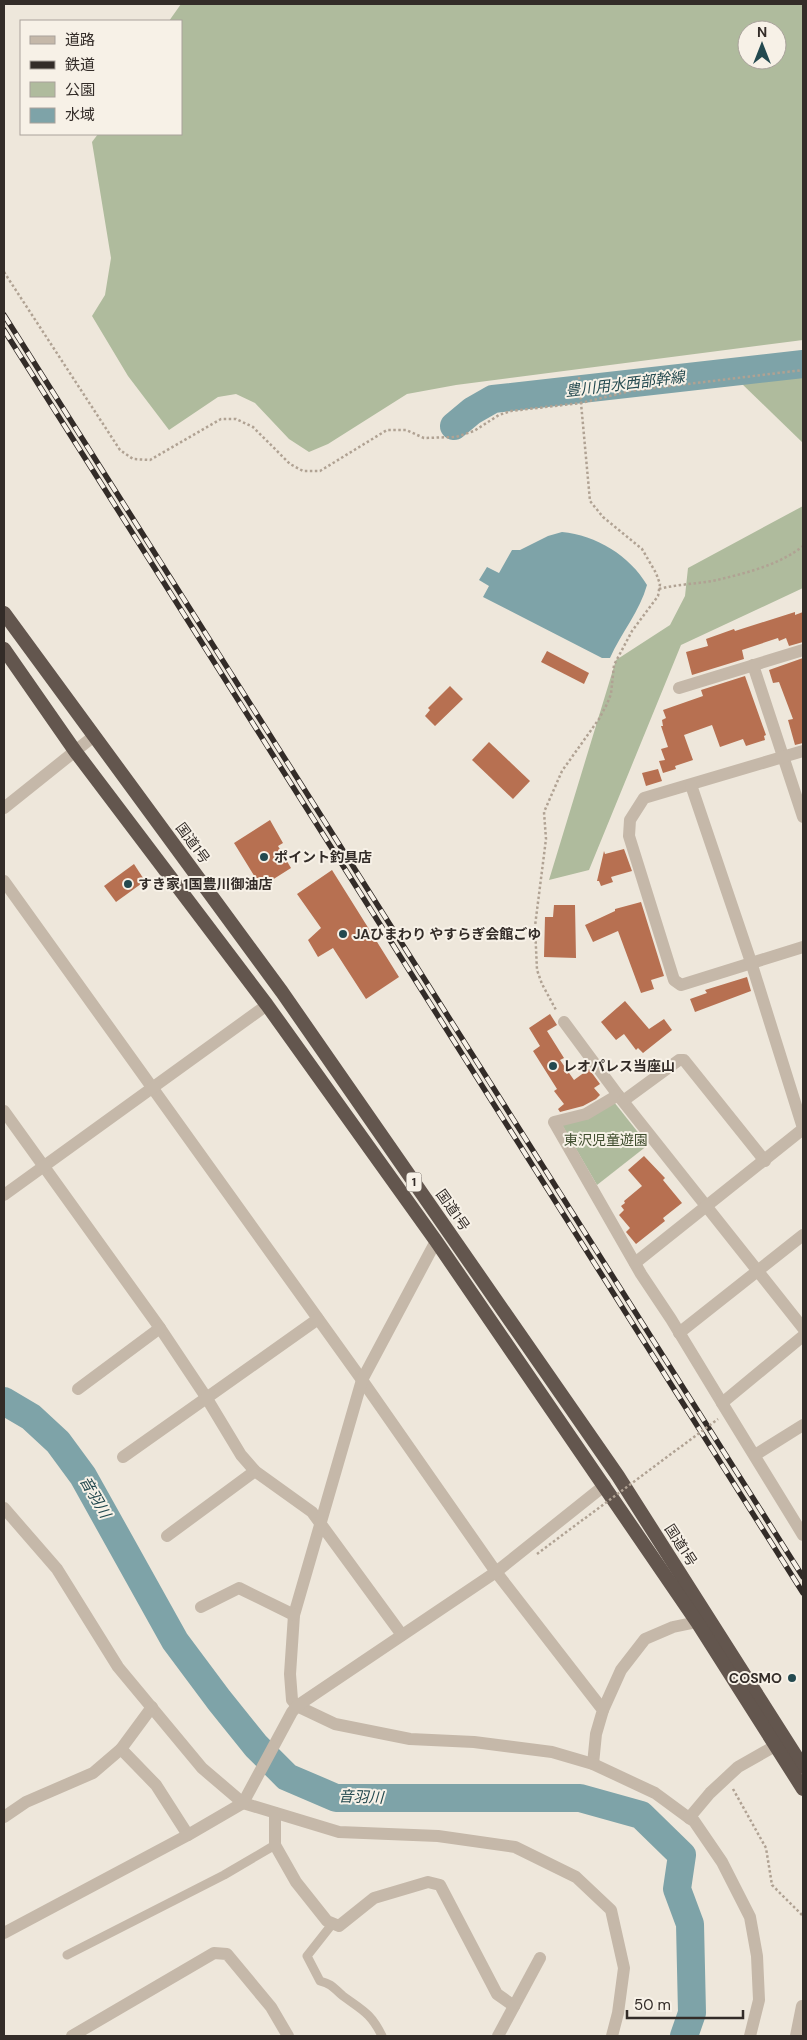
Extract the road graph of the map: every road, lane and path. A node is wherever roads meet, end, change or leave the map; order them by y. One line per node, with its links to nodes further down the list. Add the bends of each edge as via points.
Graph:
1 (4, 272): 4 (path, via 120,450 133,459 150,460 221,419 236,419 253,427 290,464 303,471 320,472 387,430 406,430 424,438 456,437 511,411)
2 (803, 370): 4 (path, via 630,390)
3 (579, 377): 4 (path)
4 (581, 403): 6 (path, via 590,501 603,517 642,549 656,573)
5 (803, 546): 6 (path, via 770,565 717,580)
6 (659, 589): 23 (path, via 658,596 632,631 614,665 611,694 600,719 568,761 544,812 546,839 535,926 537,970)
7 (4, 612): 12 (highway, 国道1号 / 1)
8 (4, 649): 14 (highway, 1)
9 (803, 650): 10 (street)
10 (753, 665): 11 (street); 15 (street)
11 (679, 688)
12 (94, 736): 14 (street); 67 (highway, 国道1号 / 1, via 282,992 618,1476)
13 (803, 750): 15 (street)
14 (75, 751): 17 (street); 22 (highway, 1)
15 (784, 757): 16 (street); 18 (street)
16 (691, 785): 21 (street); 21 (street, via 644,798 630,820 630,836 674,980 681,985)
17 (4, 808)
18 (803, 817)
19 (4, 881): 24 (street)
20 (803, 947): 21 (street)
21 (751, 962): 27 (street)
22 (266, 1005): 24 (street); 33 (highway, 1)
23 (564, 1022): 25 (street)
24 (153, 1087): 29 (street); 36 (street)
25 (621, 1098): 28 (street, via 679,1060 684,1060); 31 (street); 34 (street, via 586,1114 554,1122)
26 (4, 1111): 29 (street)
27 (803, 1129): 28 (street)
28 (765, 1161): 31 (street)
29 (44, 1166): 30 (street); 37 (street)
30 (4, 1195)
31 (708, 1207): 34 (street); 35 (street)
32 (803, 1235): 35 (street)
33 (436, 1241): 41 (street); 50 (highway, 1)
34 (635, 1263): 39 (street)
35 (758, 1271): 38 (street); 39 (street)
36 (318, 1319): 41 (street); 43 (street)
37 (160, 1328): 42 (street); 43 (street)
38 (803, 1328)
39 (679, 1333): 44 (street)
40 (803, 1336): 44 (street)
41 (362, 1380): 52 (street); 56 (street)
42 (78, 1389)
43 (206, 1397): 48 (street); 49 (street, via 241,1455)
44 (722, 1403): 47 (street)
45 (718, 1420): 55 (path, bridge)
46 (803, 1425): 47 (street)
47 (756, 1455): 53 (street)
48 (123, 1457)
49 (255, 1471): 52 (street, via 312,1512); 54 (street)
50 (605, 1486): 56 (street); 59 (highway, 1)
51 (4, 1508): 61 (street, via 58,1569 118,1667)
52 (320, 1525): 58 (street); 60 (street)
53 (803, 1535)
54 (167, 1536)
55 (538, 1554)
56 (496, 1572): 60 (street); 63 (street)
57 (201, 1607): 58 (street, via 239,1588)
58 (294, 1615): 62 (street, via 290,1674)
59 (697, 1622): 63 (street, via 645,1639 621,1670); 64 (highway, 1)
60 (402, 1635): 62 (street)
61 (152, 1707): 65 (street); 70 (street, via 202,1768)
62 (294, 1709): 66 (street, via 334,1724 410,1739 474,1742 552,1752); 70 (street)
63 (603, 1710): 66 (street, via 596,1734)
64 (775, 1746): 68 (street); 69 (highway, 1)
65 (120, 1749): 72 (street, via 93,1773 26,1802); 74 (street, via 156,1785)
66 (593, 1764): 73 (street, via 655,1793)
67 (802, 1765)
68 (727, 1777): 73 (street); 76 (path, via 766,1848 772,1885)
69 (803, 1789)
70 (245, 1798): 71 (street); 74 (street)
71 (275, 1812): 75 (street); 87 (street, via 339,1832 438,1836 515,1847 576,1877 611,1910 622,1958 624,1968)
72 (4, 1818)
73 (689, 1818): 88 (street, via 722,1862 750,1917 759,2000)
74 (188, 1836): 78 (street)
75 (276, 1844): 77 (street, via 296,1882 327,1921); 79 (lane, via 224,1875)
76 (803, 1916)
77 (333, 1923): 81 (street, via 339,1926 374,1898 428,1882 440,1885 497,1994); 85 (lane, via 307,1956 320,1981 331,1984 366,2011)
78 (4, 1933)
79 (68, 1955)
80 (540, 1958): 81 (street)
81 (514, 2006): 86 (street)
82 (802, 2006): 89 (street)
83 (72, 2036): 84 (street, via 214,1953 227,1954 271,2007)
84 (288, 2036)
85 (382, 2036)
86 (498, 2036)
87 (612, 2036)
88 (750, 2036)
89 (796, 2036)

